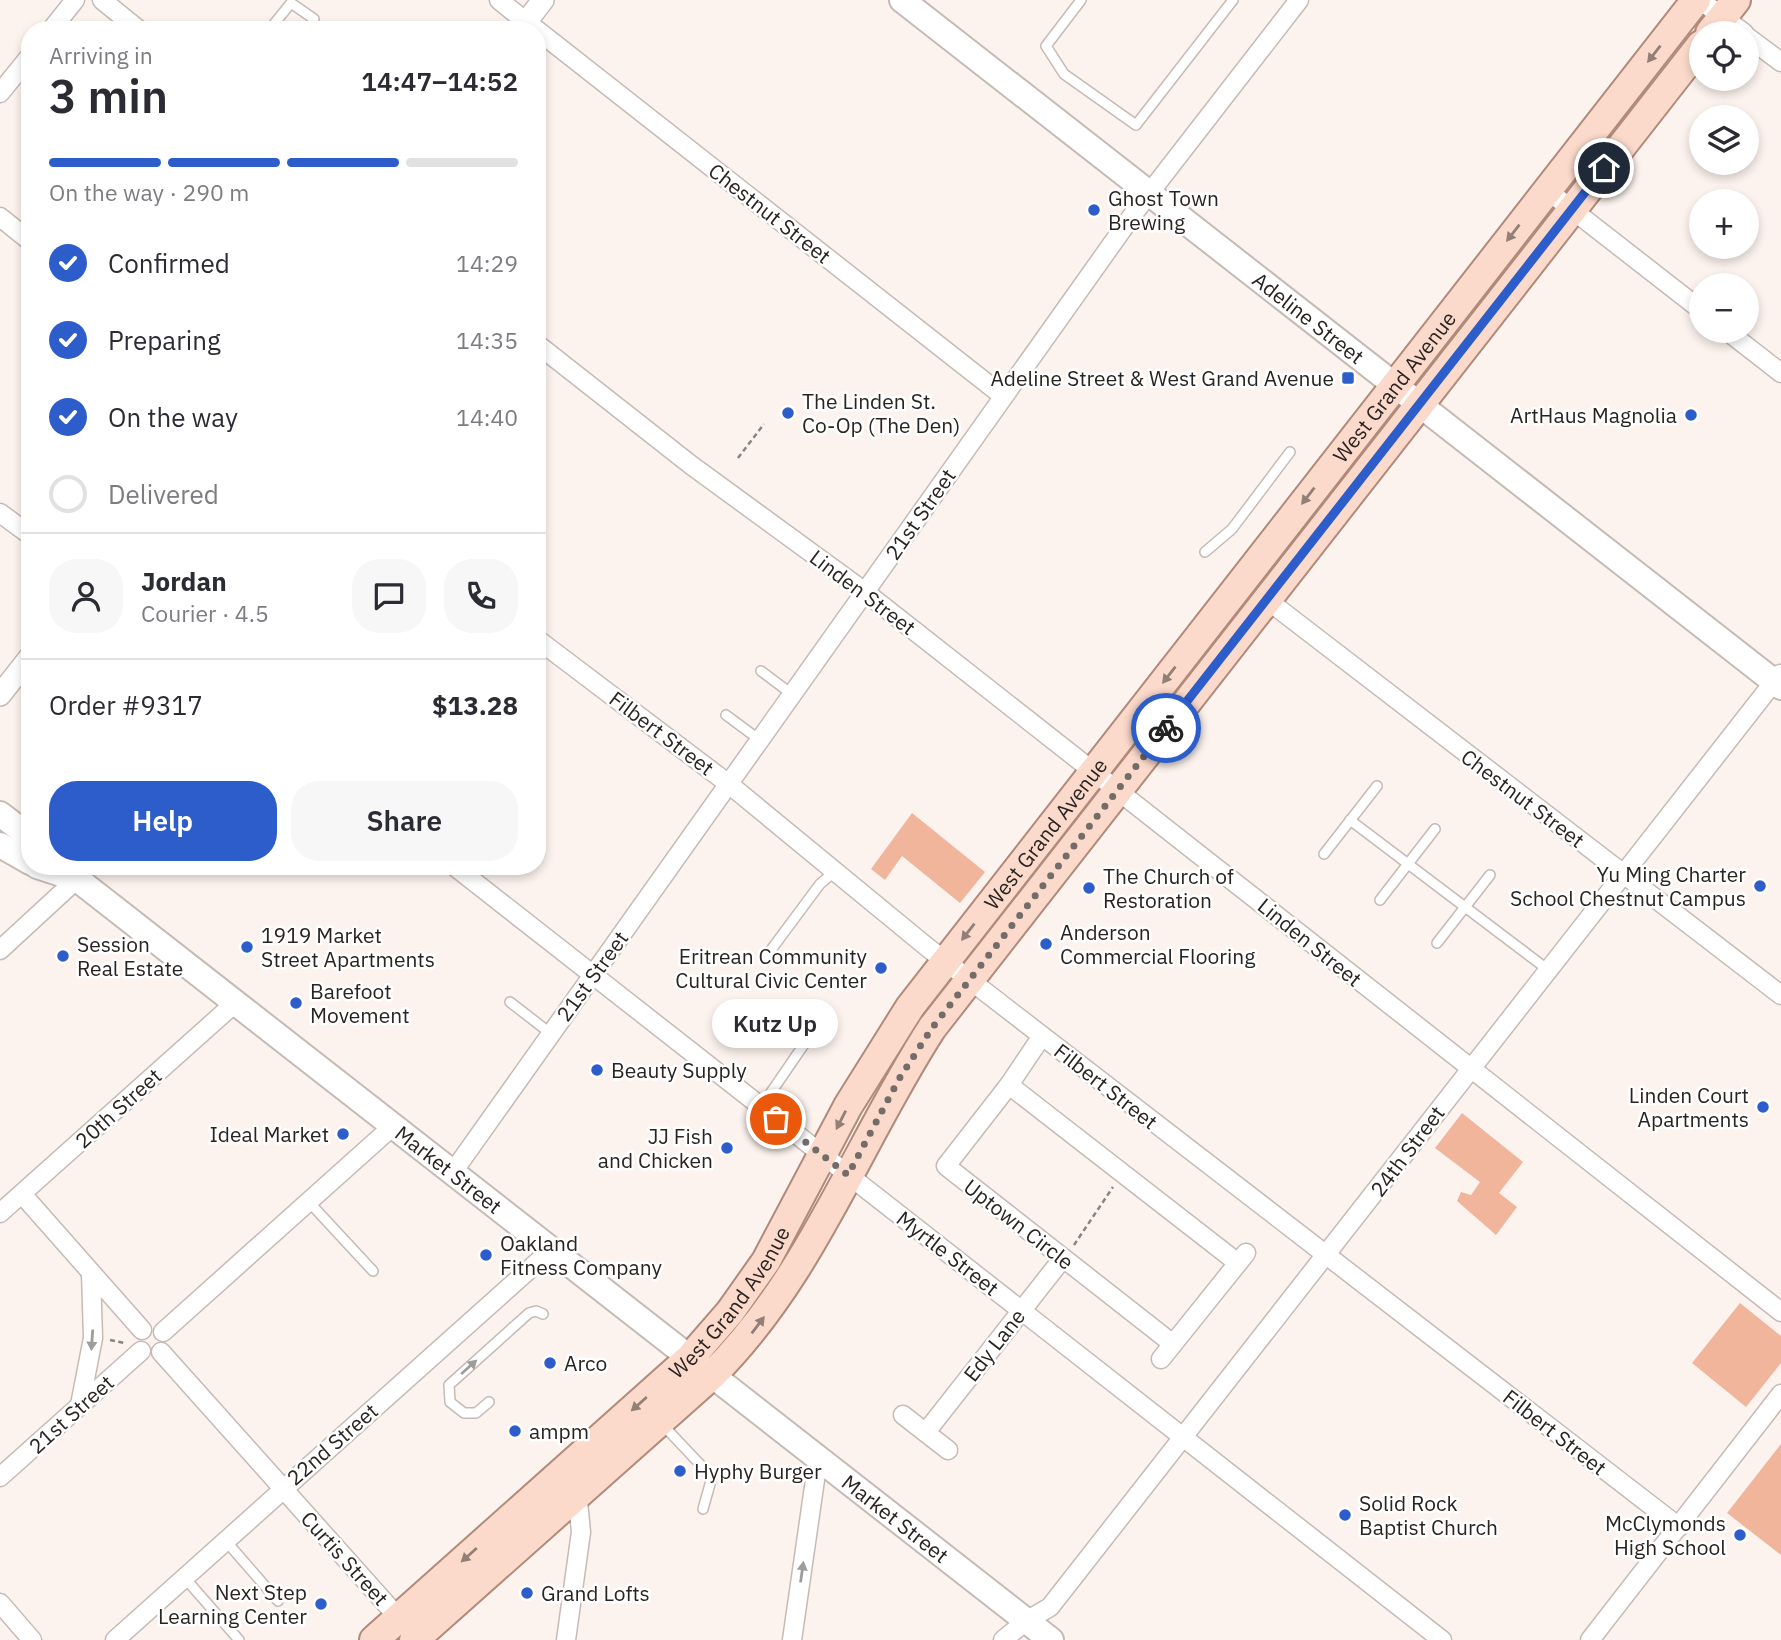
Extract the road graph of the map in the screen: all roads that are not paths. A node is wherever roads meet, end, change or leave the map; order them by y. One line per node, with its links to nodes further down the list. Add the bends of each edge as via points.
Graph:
1 (75, 0): 11 (street)
2 (102, 0): 12 (street)
3 (499, 0): 14 (street, Chestnut Street)
4 (543, 0): 15 (street)
5 (902, 0): 24 (main road, Adeline Street)
6 (1081, 0): 7 (lane, via 1046,46 1064,74 1136,125)
7 (1233, 0)
8 (1298, 0): 24 (street, 21st Street)
9 (1698, 0): 16 (street); 23 (main road, West Grand Avenue, one-way to 23)
10 (314, 19): 13 (lane, via 291,3)
11 (58, 21)
12 (128, 21)
13 (276, 21)
14 (522, 21)
15 (533, 21)
16 (1728, 21)
17 (546, 40): 33 (street, Chestnut Street)
18 (1759, 45): 20 (street)
19 (1689, 60): 25 (main road, West Grand Avenue)
20 (1781, 62)
21 (21, 67): 22 (street)
22 (0, 93)
23 (1547, 190): 25 (street); 32 (main road, West Grand Avenue, one-way to 32)
24 (1149, 193): 32 (main road, Adeline Street); 33 (street, 21st Street)
25 (1571, 209): 28 (street); 34 (main road, West Grand Avenue)
26 (0, 217): 27 (street)
27 (21, 234)
28 (1689, 301)
29 (1742, 343): 31 (street)
30 (546, 351): 39 (street, Linden Street, via 691,465)
31 (1781, 373)
32 (1396, 384): 34 (main road, Adeline Street); 49 (main road, West Grand Avenue, one-way to 49)
33 (1003, 396): 39 (street, 21st Street)
34 (1421, 404): 40 (main road, West Grand Avenue); 44 (main road, Adeline Street)
35 (1290, 452): 38 (lane, via 1232,529)
36 (0, 513): 37 (street)
37 (21, 528)
38 (1205, 552)
39 (865, 592): 46 (street, 21st Street); 49 (street, Linden Street)
40 (1266, 600): 52 (main road, West Grand Avenue); 62 (street, Chestnut Street)
41 (546, 646): 50 (street, Filbert Street)
42 (21, 668): 45 (street)
43 (761, 671): 46 (lane)
44 (1779, 680): 62 (street, 24th Street)
45 (0, 695)
46 (793, 695): 48 (street, 21st Street)
47 (726, 715): 48 (lane)
48 (761, 741): 50 (street, 21st Street)
49 (1094, 771): 52 (street, Linden Street); 72 (main road, West Grand Avenue, one-way to 72)
50 (730, 785): 61 (street, Filbert Street); 74 (street, 21st Street)
51 (1377, 786): 54 (lane)
52 (1118, 790): 75 (main road, West Grand Avenue); 82 (street, Linden Street)
53 (0, 814): 56 (main road)
54 (1350, 820): 58 (lane); 60 (lane)
55 (1435, 829): 60 (lane)
56 (21, 830)
57 (0, 845): 59 (main road)
58 (1324, 854)
59 (21, 857)
60 (1408, 864): 67 (lane); 68 (lane)
61 (833, 873): 71 (lane); 72 (street, Filbert Street)
62 (1623, 873): 73 (street, 24th Street); 76 (street, Chestnut Street)
63 (70, 875): 70 (street)
64 (75, 875): 78 (main road, Market Street)
65 (466, 875): 74 (street, Myrtle Street)
66 (1490, 875): 68 (lane)
67 (1380, 900)
68 (1465, 908): 69 (lane); 73 (lane)
69 (1437, 943)
70 (0, 950)
71 (765, 958)
72 (945, 961): 75 (street, Filbert Street); 86 (main road, West Grand Avenue, one-way to 86, via 879,1053)
73 (1547, 969): 82 (street, 24th Street)
74 (592, 974): 79 (street, 21st Street); 84 (street, Myrtle Street)
75 (969, 979): 80 (street, Filbert Street); 88 (main road, West Grand Avenue, via 899,1079)
76 (1781, 995)
77 (510, 1002): 79 (lane)
78 (235, 1003): 85 (main road, Market Street); 89 (street, 20th Street)
79 (550, 1033): 87 (street, 21st Street)
80 (1042, 1036): 83 (street, Uptown Circle); 93 (street, Filbert Street)
81 (807, 1040): 84 (lane)
82 (1470, 1069): 93 (street, 24th Street); 98 (street, Linden Street)
83 (1009, 1085): 94 (street, Uptown Circle, via 946,1166); 102 (street, via 1242,1258)
84 (761, 1107): 86 (street, Myrtle Street)
85 (393, 1126): 87 (main road, Market Street); 90 (street)
86 (823, 1155): 88 (street, Myrtle Street); 104 (main road, West Grand Avenue, via 766,1261)
87 (453, 1172): 92 (main road, Market Street)
88 (848, 1175): 97 (street, Myrtle Street); 106 (main road, West Grand Avenue, one-way to 88, via 754,1331 787,1286)
89 (22, 1194): 91 (street, 20th Street); 96 (street)
90 (309, 1202): 95 (lane); 100 (street)
91 (0, 1213)
92 (551, 1250): 104 (main road, Market Street); 118 (street, 22nd Street)
93 (1328, 1255): 113 (street, 24th Street); 121 (street, Filbert Street)
94 (1063, 1258): 97 (street, Edy Lane); 102 (street, Uptown Circle)
95 (373, 1271)
96 (91, 1273): 101 (street); 109 (street, one-way to 109, via 93,1338)
97 (1020, 1310): 112 (street, Edy Lane); 113 (street, Myrtle Street)
98 (1781, 1312)
99 (543, 1314): 108 (lane, one-way to 99, via 476,1413 464,1413 450,1402 449,1385 529,1313)
100 (163, 1332): 101 (street, via 153,1327); 103 (street, via 166,1342)
101 (140, 1341): 103 (street, via 151,1355); 109 (street, 21st Street)
102 (1173, 1344): 105 (street)
103 (161, 1352): 118 (street, Curtis Street)
104 (690, 1358): 106 (main road, Market Street); 116 (main road, West Grand Avenue, one-way to 116)
105 (1161, 1359)
106 (712, 1375): 111 (main road, West Grand Avenue); 115 (main road, Market Street)
107 (1781, 1394): 121 (street)
108 (489, 1402)
109 (80, 1405): 117 (street, 21st Street)
110 (904, 1415): 112 (street)
111 (660, 1422): 119 (main road, West Grand Avenue); 120 (lane, via 712,1477)
112 (926, 1432): 114 (street)
113 (1183, 1437): 126 (street, 24th Street, via 1050,1607); 136 (street, Myrtle Street)
114 (948, 1450)
115 (818, 1459): 126 (main road, Market Street); 133 (street, one-way to 115)
116 (574, 1462): 119 (street); 127 (main road, West Grand Avenue, one-way to 127)
117 (0, 1477)
118 (282, 1488): 122 (street, 22nd Street); 127 (street, Curtis Street)
119 (577, 1495): 127 (main road, West Grand Avenue); 132 (street, via 581,1532)
120 (703, 1510)
121 (1679, 1527): 137 (street)
122 (225, 1540): 123 (street, 22nd Street); 124 (lane)
123 (184, 1577): 129 (street, 22nd Street); 130 (lane)
124 (278, 1601)
125 (0, 1603): 128 (street)
126 (1026, 1620): 134 (street, 24th Street); 135 (main road, Market Street)
127 (410, 1632): 131 (main road, West Grand Avenue)
128 (32, 1640)
129 (115, 1640)
130 (239, 1640)
131 (374, 1640)
132 (566, 1640)
133 (792, 1640)
134 (1003, 1640)
135 (1051, 1640)
136 (1442, 1640)
137 (1590, 1640)

